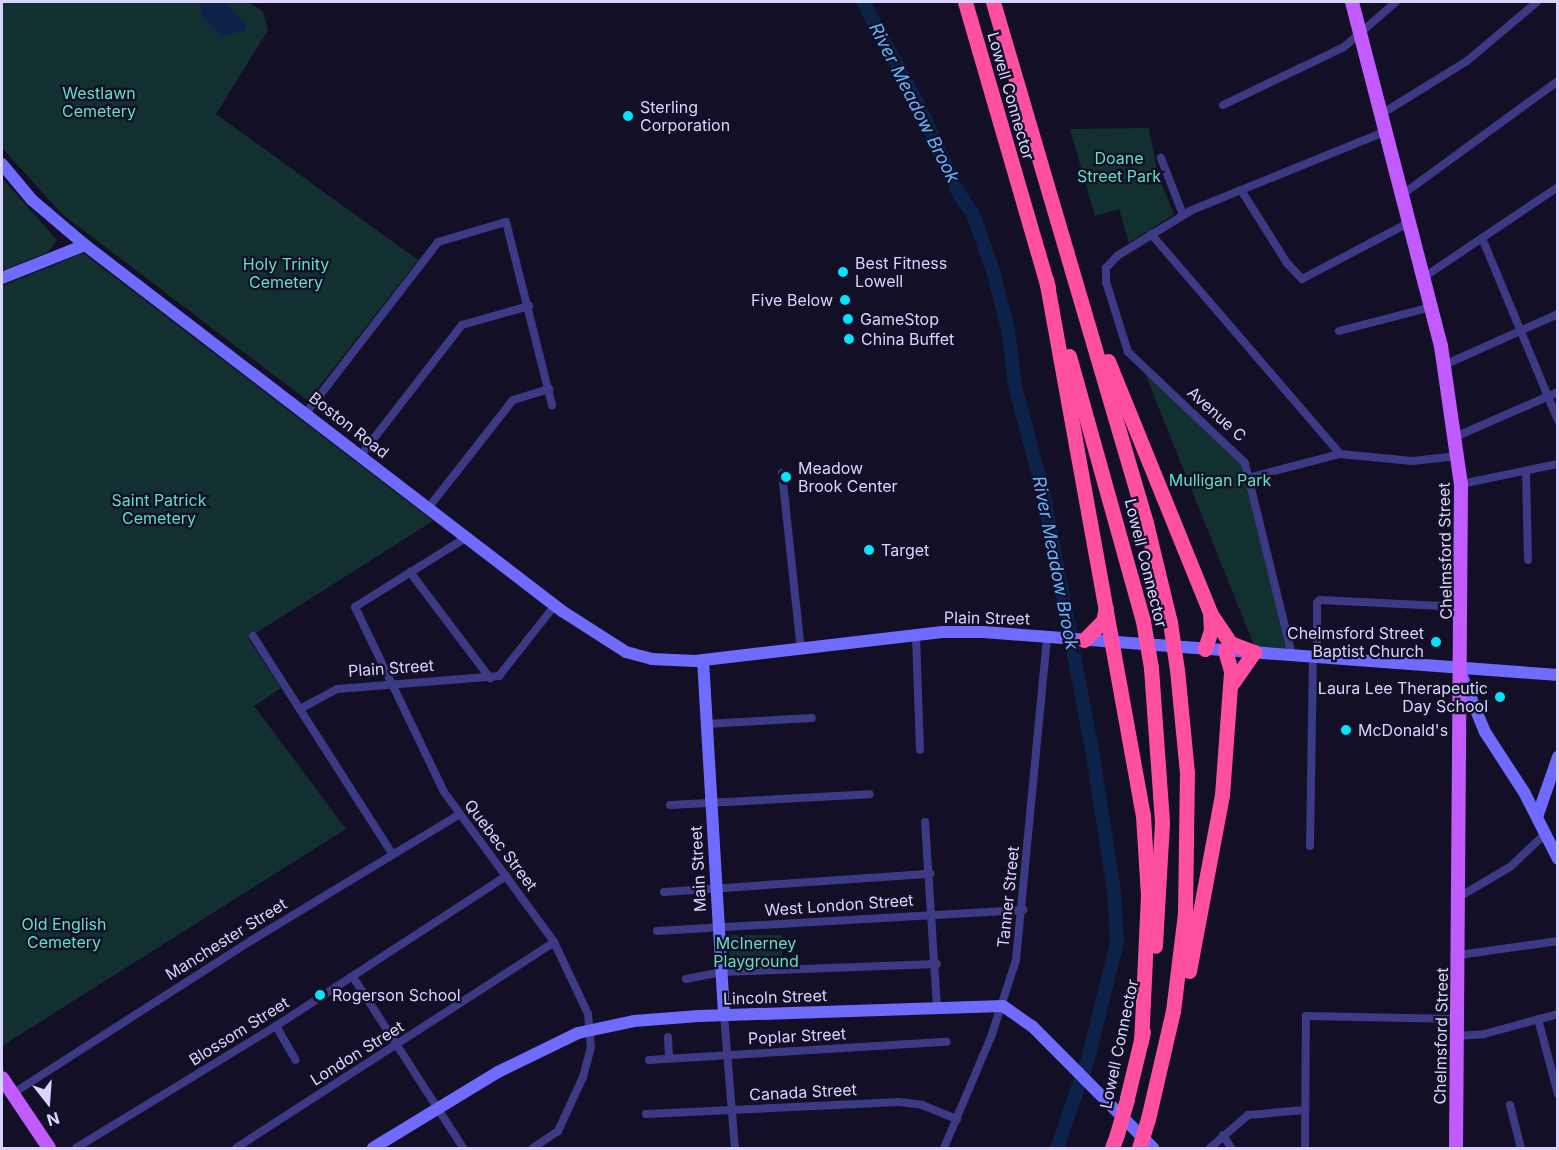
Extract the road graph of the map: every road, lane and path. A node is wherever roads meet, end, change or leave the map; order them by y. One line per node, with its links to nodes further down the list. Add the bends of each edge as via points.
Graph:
1 (965, 2): 24 (highway, Lowell Connector)
2 (993, 2): 21 (highway, Lowell Connector)
3 (1352, 2): 6 (main road, Chelmsford Street)
4 (1396, 2): 6 (street)
5 (1537, 2): 9 (street, via 1467,61)
6 (1361, 35): 8 (street); 9 (main road, Chelmsford Street)
7 (1557, 81): 15 (street)
8 (1223, 105)
9 (1383, 113): 10 (main road, Chelmsford Street)
10 (1387, 131): 14 (street); 15 (main road, Chelmsford Street)
11 (1161, 158): 16 (street)
12 (2, 164): 20 (street, Boston Road, via 32,200)
13 (1557, 187): 19 (street)
14 (1241, 190): 16 (street); 17 (street, via 1287,264 1302,279)
15 (1403, 194): 17 (main road, Chelmsford Street)
16 (1183, 215): 18 (street)
17 (1410, 222): 22 (main road, Chelmsford Street)
18 (1151, 234): 38 (street); 44 (street, Avenue C, via 1106,268 1106,282 1125,347 1235,450)
19 (1482, 238): 22 (street); 28 (street)
20 (84, 245): 23 (street); 35 (street, Boston Road)
21 (1072, 271): 53 (highway); 120 (highway, Lowell Connector, bridge, via 1146,523 1170,622 1177,670 1187,773 1186,894 1177,990)
22 (1424, 277): 26 (main road, Chelmsford Street)
23 (2, 278)
24 (1046, 279): 51 (highway); 111 (highway, Lowell Connector, bridge, via 1143,621 1151,668 1162,840 1158,918)
25 (529, 306): 31 (street); 35 (street, via 506,222 438,242); 39 (street, via 462,325)
26 (1431, 307): 29 (street); 30 (main road, Chelmsford Street)
27 (1557, 314): 28 (street)
28 (1520, 330): 30 (street); 33 (street)
29 (1339, 331)
30 (1444, 365): 37 (main road, Chelmsford Street)
31 (549, 389): 34 (street); 46 (street, via 513,400)
32 (1557, 392): 33 (street)
33 (1547, 397): 36 (street); 37 (street)
34 (552, 405)
35 (306, 413): 39 (street, Boston Road)
36 (1557, 421)
37 (1455, 437): 40 (main road, Chelmsford Street)
38 (1340, 454): 40 (street, via 1413,460); 44 (street)
39 (362, 455): 46 (street, Boston Road)
40 (1458, 456): 45 (main road, Chelmsford Street)
41 (1557, 464): 42 (street)
42 (1526, 472): 45 (street); 48 (street)
43 (782, 473): 60 (street)
44 (1251, 477): 63 (street, Avenue C)
45 (1461, 484): 52 (main road, Chelmsford Street)
46 (429, 507): 47 (street, Boston Road)
47 (467, 537): 49 (street); 50 (street, Boston Road)
48 (1528, 560)
49 (410, 572): 68 (street); 69 (street, Quebec Street, via 355,607)
50 (555, 605): 65 (street, Boston Road, via 601,639 652,659); 68 (street, via 502,675)
51 (1106, 608): 57 (highway, via 1102,621); 58 (highway)
52 (1463, 608): 64 (street, via 1320,600); 66 (main road, Chelmsford Street)
53 (1210, 612): 59 (highway, via 1210,638); 62 (highway, via 1230,643)
54 (253, 636): 71 (street)
55 (916, 636): 56 (street, Plain Street, via 961,631); 60 (street, Plain Street); 74 (street)
56 (1052, 637): 57 (street, Plain Street); 91 (street, Tanner Street)
57 (1084, 640): 58 (street, Plain Street)
58 (1113, 642): 59 (street, Plain Street); 111 (highway, via 1147,855)
59 (1205, 649): 61 (street, Plain Street)
60 (801, 650): 65 (street, Plain Street)
61 (1225, 650): 62 (street, Plain Street); 70 (highway, via 1230,663)
62 (1254, 652): 63 (street, Plain Street); 70 (highway, via 1237,672)
63 (1292, 656): 64 (street, Plain Street)
64 (1315, 657): 66 (street, Plain Street); 83 (street)
65 (703, 660): 73 (street, Main Street)
66 (1462, 672): 67 (street, Plain Street); 80 (street, via 1485,732); 90 (main road, Chelmsford Street)
67 (1557, 675)
68 (490, 678): 69 (street, Plain Street)
69 (393, 684): 71 (street, Plain Street, via 330,690); 79 (street, Quebec Street)
70 (1230, 689): 120 (highway, via 1215,839 1176,1029)
71 (300, 709): 84 (street)
72 (812, 718): 73 (street)
73 (707, 724): 77 (street, Main Street)
74 (920, 750)
75 (1557, 761): 80 (street)
76 (870, 794): 77 (street)
77 (711, 803): 78 (street); 88 (street, Main Street)
78 (670, 805)
79 (458, 815): 84 (street, Manchester Street); 87 (street, Quebec Street)
80 (1537, 817): 82 (street)
81 (926, 822): 86 (street)
82 (1545, 834): 85 (street); 90 (street, via 1510,867)
83 (1310, 846)
84 (392, 853): 121 (street, Manchester Street)
85 (1557, 856)
86 (930, 874): 88 (street); 92 (street)
87 (506, 876): 96 (street, Quebec Street); 100 (street, Blossom Street)
88 (715, 889): 89 (street); 93 (street, Main Street)
89 (664, 892)
90 (1459, 897): 97 (main road, Chelmsford Street)
91 (1023, 910): 92 (street, West London Street); 103 (street, Tanner Street, via 1016,960)
92 (933, 915): 93 (street, West London Street); 98 (street)
93 (718, 928): 94 (street, West London Street); 99 (street, Main Street)
94 (657, 932)
95 (1557, 941): 97 (street)
96 (554, 942): 113 (street, London Street); 136 (street, Quebec Street, via 572,973 591,1028 588,1065 558,1131)
97 (1459, 955): 106 (main road, Chelmsford Street)
98 (937, 964): 99 (street); 102 (street)
99 (721, 972): 101 (street); 105 (street, Main Street)
100 (353, 977): 108 (street, Blossom Street); 113 (street)
101 (686, 979)
102 (937, 1006): 103 (street, Lincoln Street); 105 (street, Lincoln Street)
103 (1002, 1006): 128 (street, Tanner Street); 140 (street, via 1032,1026)
104 (1557, 1014): 107 (street)
105 (723, 1015): 114 (street, Main Street); 124 (street, Lincoln Street, bridge, via 634,1021 578,1033 525,1058)
106 (1458, 1019): 109 (main road, Chelmsford Street); 126 (street, via 1306,1016)
107 (1538, 1019): 109 (street); 118 (street)
108 (276, 1026): 116 (street); 132 (street, Blossom Street)
109 (1458, 1036): 144 (main road, Chelmsford Street)
110 (668, 1037): 115 (street)
111 (1141, 1041): 130 (highway, Lowell Connector, bridge)
112 (946, 1042): 114 (street, Poplar Street)
113 (399, 1045): 124 (street); 133 (street, London Street)
114 (726, 1055): 115 (street, Poplar Street); 125 (street, Main Street)
115 (669, 1057): 117 (street, Poplar Street)
116 (296, 1060)
117 (649, 1060)
118 (1555, 1074): 122 (street)
119 (2, 1078): 121 (main road)
120 (1159, 1078): 139 (highway, Lowell Connector, bridge)
121 (12, 1094): 131 (main road)
122 (1557, 1094)
123 (1510, 1105): 145 (street)
124 (439, 1109): 134 (street, Lincoln Street); 135 (street)
125 (731, 1110): 127 (street, Canada Street); 128 (street, Canada Street, via 898,1102 922,1105); 137 (street, Main Street)
126 (1305, 1110): 129 (street, via 1248,1115); 143 (street)
127 (646, 1114)
128 (957, 1119): 138 (street, Tanner Street)
129 (1223, 1135): 141 (street); 142 (street)
130 (1114, 1141)
131 (49, 1149)
132 (76, 1149)
133 (236, 1149)
134 (373, 1149)
135 (463, 1149)
136 (533, 1149)
137 (735, 1149)
138 (944, 1149)
139 (1139, 1149)
140 (1153, 1149)
141 (1210, 1149)
142 (1231, 1149)
143 (1305, 1149)
144 (1456, 1149)
145 (1521, 1149)

